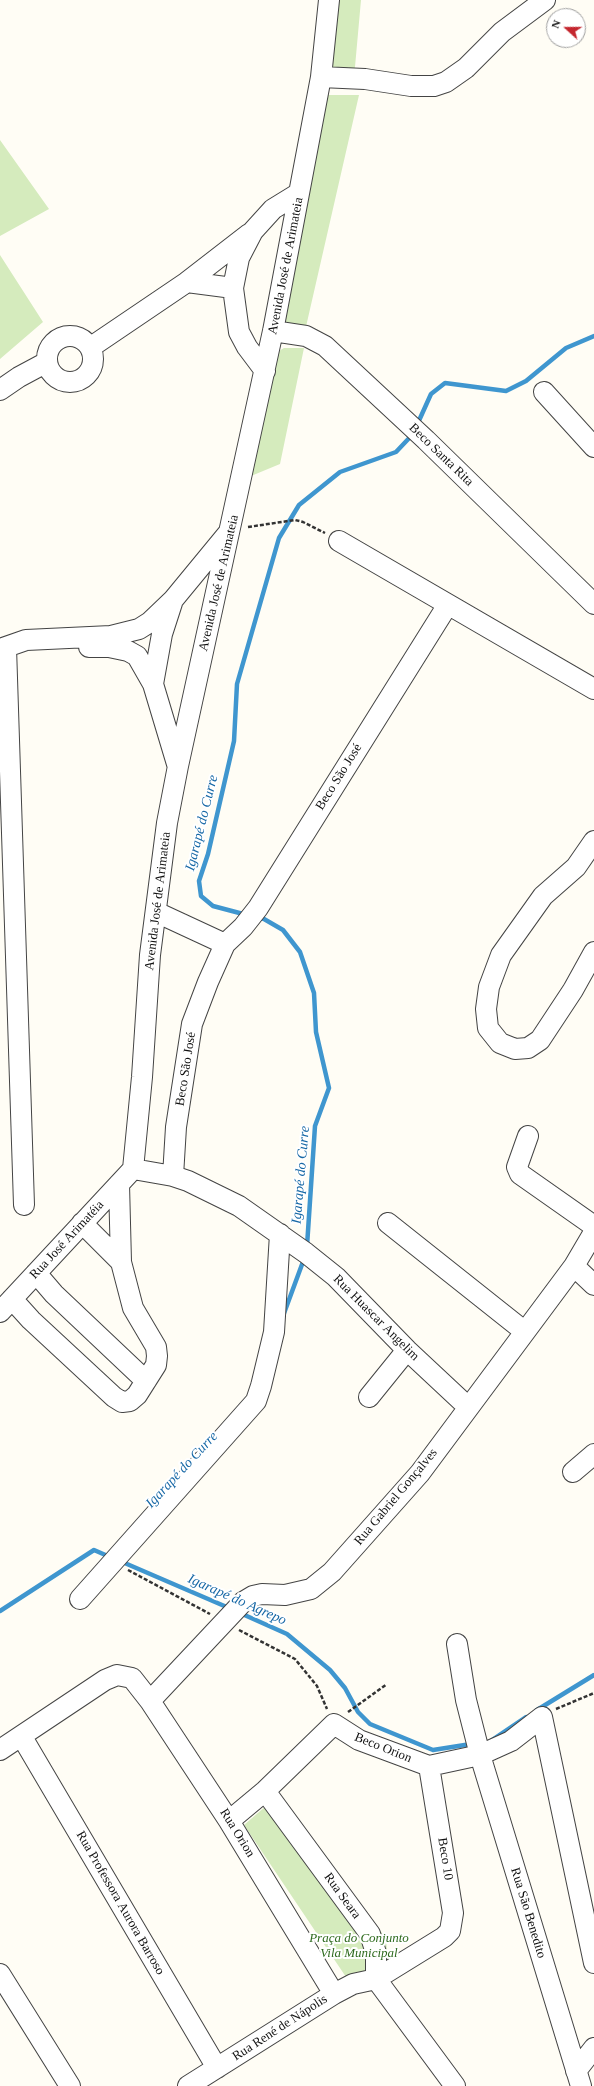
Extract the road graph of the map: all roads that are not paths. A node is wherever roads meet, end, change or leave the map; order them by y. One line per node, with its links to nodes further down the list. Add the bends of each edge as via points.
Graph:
1 (329, 0): 3 (street, Avenida José de Arimateia)
2 (545, 0): 3 (street, via 502,32 466,68 446,82 434,86 411,86 364,79)
3 (321, 77): 4 (street, Avenida José de Arimateia)
4 (299, 193): 5 (street, via 273,208); 8 (street, Avenida José de Arimateia)
5 (253, 231): 6 (street); 7 (street, via 239,258)
6 (187, 282): 7 (street); 9 (street)
7 (233, 288): 11 (street, via 239,332)
8 (273, 331): 11 (street, Avenida José de Arimateia); 18 (street, Beco Santa Rita, via 306,336 325,346 426,440)
9 (91, 347): 10 (street, via 77,336 59,338 47,353); 10 (street, via 94,356 93,366 82,380 73,383 56,378)
10 (47, 362): 12 (street)
11 (265, 371): 15 (street, Avenida José de Arimateia)
12 (0, 390)
13 (544, 392): 14 (street)
14 (594, 447)
15 (231, 529): 17 (street); 23 (street, Avenida José de Arimateia)
16 (339, 541): 19 (street)
17 (173, 600): 20 (street, via 150,622 135,631 99,637 26,640); 21 (street, via 162,634)
18 (594, 604)
19 (447, 606): 22 (street); 26 (street, Beco São José, via 258,908)
20 (3, 652): 21 (street, via 32,648 104,647 128,651 137,656); 32 (street)
21 (153, 684): 23 (street)
22 (594, 689)
23 (178, 766): 25 (street, Avenida José de Arimateia, via 167,823)
24 (594, 841): 27 (street, via 576,867 543,896 501,955 489,987 486,1009 488,1028 500,1043 515,1049 528,1048 540,1040)
25 (156, 912): 26 (street); 29 (street, Avenida José de Arimateia, via 150,955)
26 (225, 944): 30 (street, Beco São José, via 192,1024 176,1127)
27 (594, 952)
28 (528, 1136): 35 (street, via 518,1166 520,1174)
29 (133, 1169): 30 (street, Rua Huascar Angelim); 31 (street, Rua José Arimatéia)
30 (173, 1176): 37 (street, Rua Huascar Angelim, via 239,1206)
31 (119, 1184): 33 (street, Rua José Arimatéia); 38 (street)
32 (24, 1204)
33 (82, 1223): 38 (street); 40 (street, Rua José Arimatéia)
34 (388, 1223): 43 (street)
35 (594, 1226)
36 (594, 1232): 39 (street, Rua Gabriel Gonçalves)
37 (280, 1234): 44 (street, Rua Huascar Angelim, via 336,1277); 50 (street, via 274,1332 256,1401)
38 (121, 1262): 45 (street, via 130,1301 156,1347 156,1366)
39 (574, 1266): 41 (street); 43 (street, Rua Gabriel Gonçalves)
40 (36, 1273): 42 (street, Rua José Arimatéia); 45 (street, via 54,1294)
41 (594, 1285)
42 (6, 1306): 45 (street, via 31,1320 122,1402 130,1401 137,1395)
43 (524, 1331): 47 (street, Rua Gabriel Gonçalves)
44 (407, 1350): 46 (street); 47 (street, Rua Huascar Angelim)
45 (146, 1381)
46 (369, 1397)
47 (468, 1407): 52 (street, Rua Gabriel Gonçalves, via 420,1473 332,1572 311,1589 285,1595 262,1594 243,1602)
48 (594, 1454): 49 (street)
49 (573, 1472)
50 (80, 1599)
51 (457, 1644): 55 (street, Rua São Benedito, via 466,1700)
52 (150, 1701): 53 (street, Rua Orion, via 132,1678 117,1675 105,1680); 58 (street, Rua Orion)
53 (22, 1737): 54 (street); 64 (street, Rua Professora Aurora Barroso)
54 (0, 1750)
55 (480, 1756): 56 (street, Beco Orion); 59 (street, Beco Orion, via 511,1741 542,1716); 65 (street, Rua São Benedito)
56 (429, 1766): 57 (street, Beco Orion, via 359,1740 334,1724); 61 (street, Beco 10, via 453,1924 450,1931)
57 (265, 1790): 58 (street, Beco Orion); 61 (street, Rua Seara, via 370,1934 376,1952)
58 (229, 1821): 62 (street, Rua Orion)
59 (594, 1963)
60 (0, 1974): 66 (street)
61 (376, 1979): 62 (street, Rua René de Nápolis, via 353,1984); 68 (street)
62 (334, 1994): 64 (street, Rua René de Nápolis)
63 (594, 2048): 65 (street, Rua São Benedito)
64 (212, 2077): 67 (street, Rua René de Nápolis)
65 (578, 2078)
66 (70, 2086)
67 (188, 2086)
68 (455, 2086)

